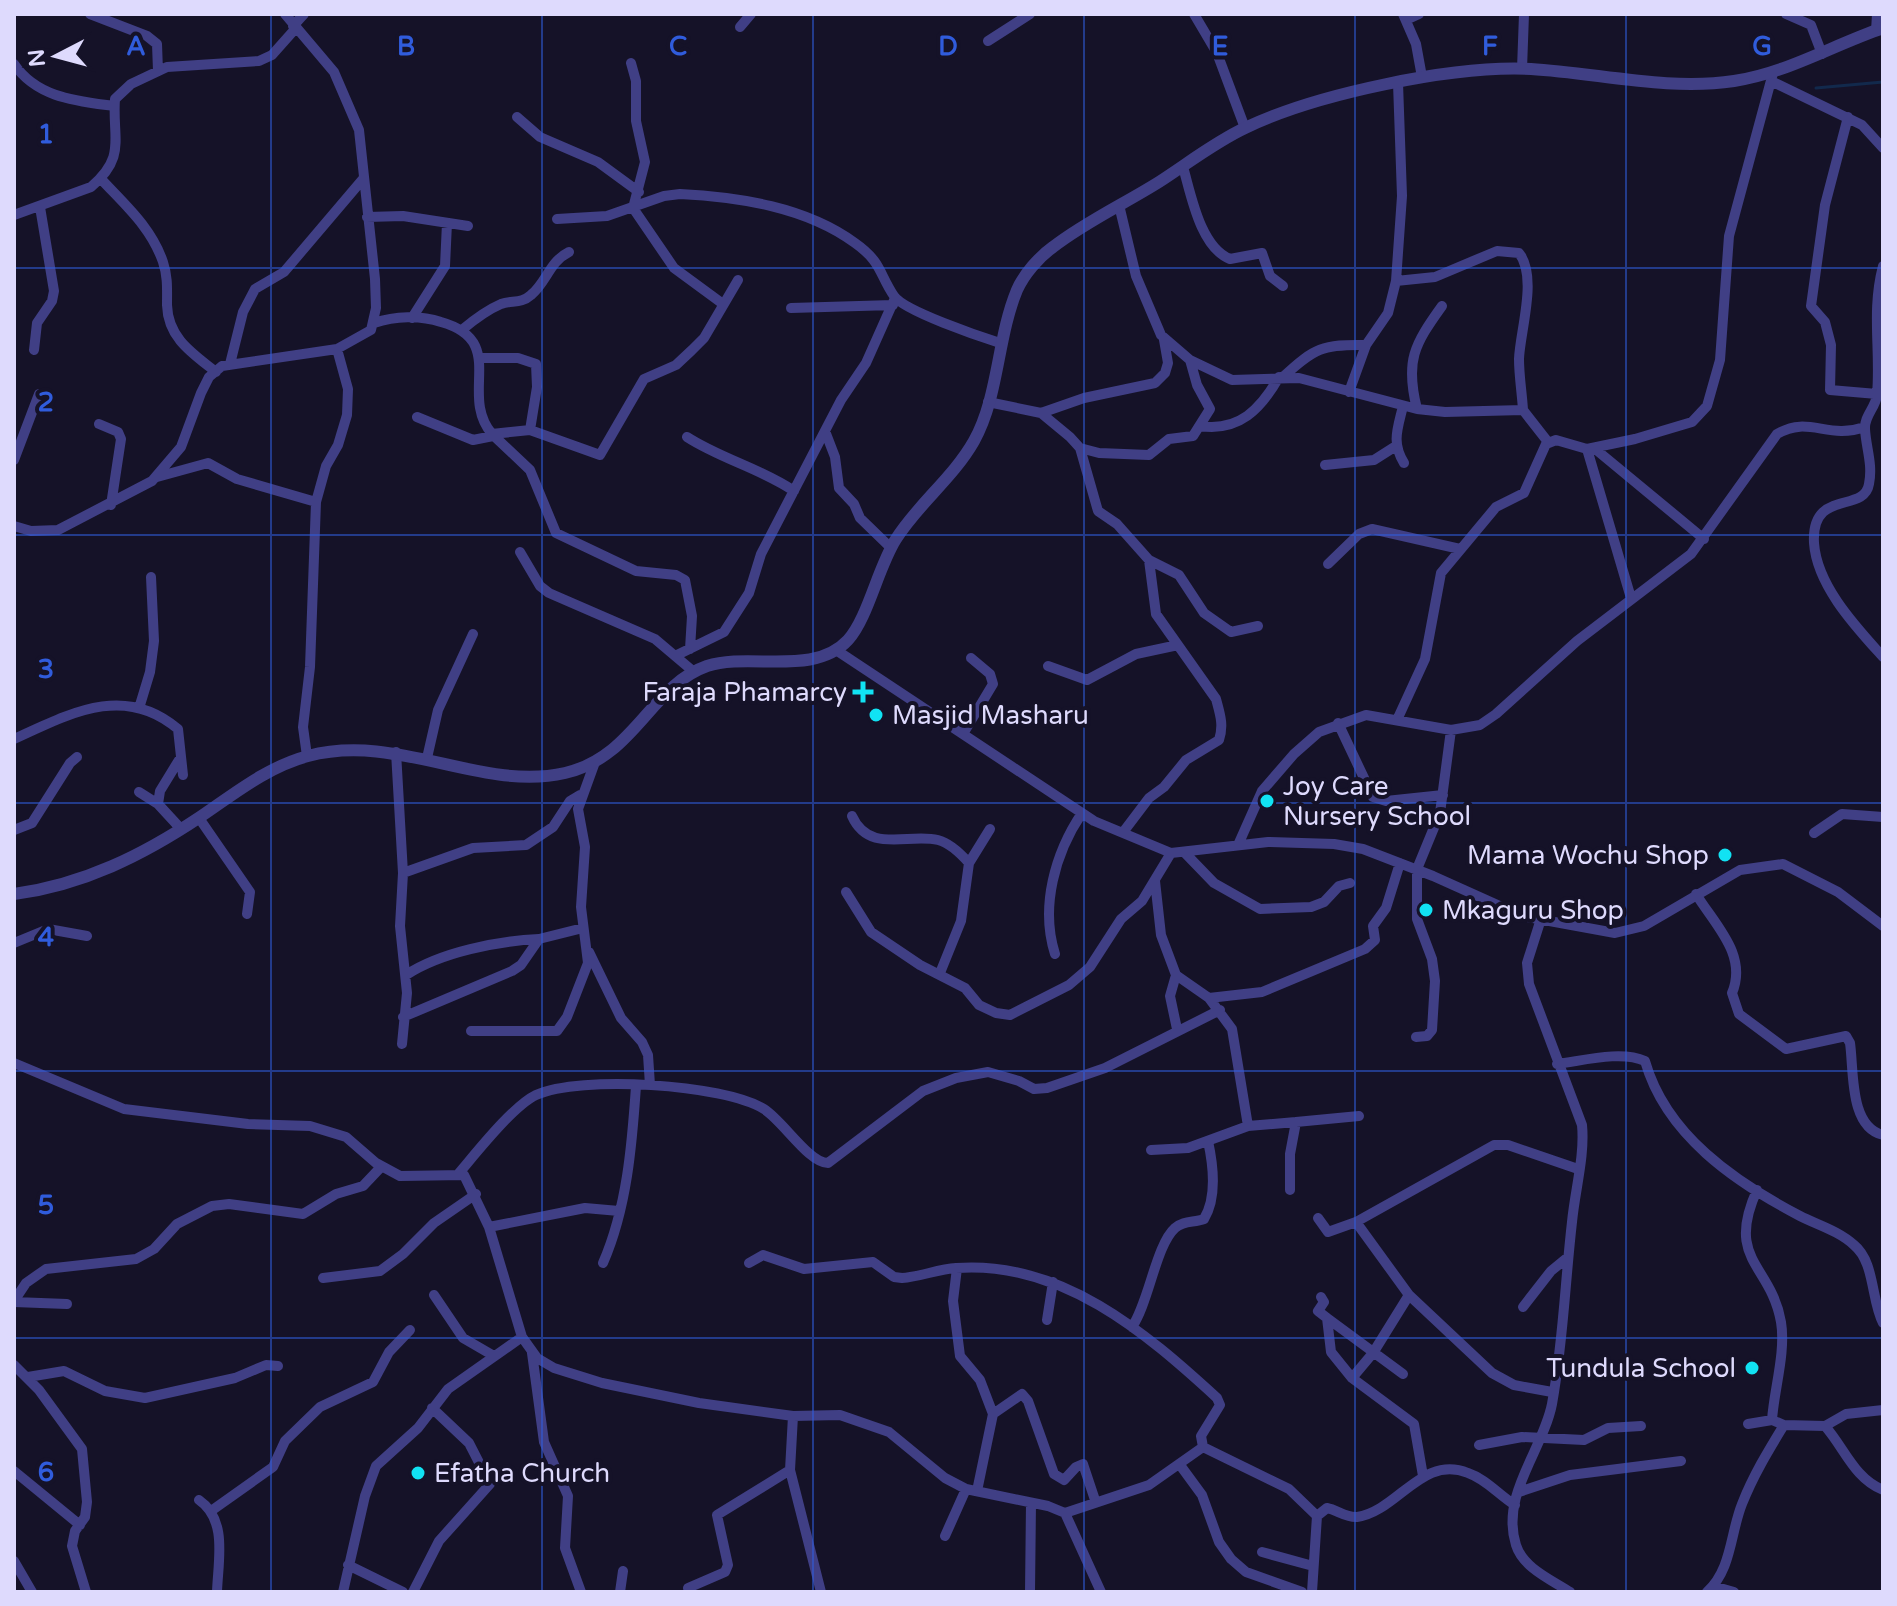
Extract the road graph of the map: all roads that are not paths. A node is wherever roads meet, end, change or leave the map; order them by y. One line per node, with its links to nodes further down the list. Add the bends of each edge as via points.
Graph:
1 (90, 14): 20 (street, via 157,44)
2 (285, 14): 12 (street)
3 (304, 14): 12 (street)
4 (751, 14): 13 (street)
5 (1030, 14): 15 (street)
6 (1194, 14): 27 (street, via 1217,53)
7 (1419, 14): 11 (street)
8 (1524, 14): 19 (street)
9 (1786, 14): 16 (street, via 1811,25)
10 (1877, 14): 14 (street)
11 (1404, 17): 21 (street)
12 (294, 27): 20 (street, via 272,55 259,61 180,64); 31 (street, via 334,72 359,130)
13 (740, 27)
14 (1879, 30): 16 (street)
15 (988, 41)
16 (1822, 54): 22 (street)
17 (631, 63): 32 (street, via 644,151)
18 (14, 64): 24 (street, via 40,89)
19 (1522, 69): 21 (street); 22 (street, via 1667,83)
20 (158, 71): 24 (street, via 119,93)
21 (1422, 77): 23 (street)
22 (1773, 77): 26 (street); 84 (street, via 1729,236 1720,360 1707,406 1692,422)
23 (1398, 83): 27 (street); 44 (street, via 1402,196)
24 (114, 106): 30 (street, via 118,137)
25 (517, 117): 32 (street, via 540,137 598,162)
26 (1848, 117): 28 (street); 65 (street, via 1825,205 1811,306 1825,322 1831,345 1830,390)
27 (1245, 128): 29 (street)
28 (1883, 148)
29 (1183, 167): 33 (street); 45 (street, via 1216,249 1230,259 1262,253 1270,276)
30 (101, 179): 34 (street); 61 (street, via 148,229 166,273 168,323 174,335)
31 (363, 179): 37 (street); 60 (street, via 284,272 255,289 243,312)
32 (639, 192): 35 (street)
33 (1119, 205): 53 (street, via 1136,276); 54 (street, via 1052,247 1023,277)
34 (40, 207): 36 (street); 57 (street, via 54,291 37,323)
35 (633, 208): 38 (street, via 597,218); 46 (street, via 680,194 778,207 812,219 855,242 883,270); 47 (street, via 680,274)
36 (14, 215)
37 (367, 217): 39 (street); 51 (street)
38 (557, 219)
39 (447, 223): 40 (street); 50 (street, via 445,266)
40 (468, 226)
41 (569, 252): 52 (street, via 556,258 533,294 482,313)
42 (1883, 266): 65 (street, via 1874,318)
43 (738, 280): 47 (street)
44 (1396, 281): 55 (street, via 1388,313); 70 (street, via 1435,277 1497,251 1519,253 1525,266 1527,314 1519,359)
45 (1283, 286)
46 (894, 301): 49 (street); 54 (street); 77 (street, via 866,363)
47 (723, 304): 76 (street, via 692,350 676,365 644,379 600,455)
48 (1442, 306): 69 (street, via 1411,361)
49 (791, 308)
50 (412, 318): 51 (street); 52 (street)
51 (374, 323): 56 (street, via 366,336)
52 (463, 329): 58 (street, via 475,341)
53 (1164, 340): 59 (street); 71 (street, via 1168,363 1155,383)
54 (1000, 343): 66 (street)
55 (1366, 345): 62 (street, via 1319,348); 63 (street)
56 (337, 349): 60 (street); 91 (street, via 348,389 347,415)
57 (34, 350)
58 (479, 358): 76 (street, via 518,358 536,364); 78 (street, via 479,401)
59 (1190, 360): 62 (street, via 1232,380); 74 (street, via 1210,409)
60 (230, 364): 61 (street)
61 (216, 372): 89 (street, via 201,393 181,447)
62 (1281, 377): 63 (street); 74 (street, via 1248,416 1226,428)
63 (1349, 392): 67 (street)
64 (39, 394): 86 (street)
65 (1877, 394): 68 (street)
66 (988, 402): 71 (street); 95 (street, via 973,443)
67 (1403, 406): 69 (street); 81 (street)
68 (1879, 408): 75 (street)
69 (1417, 409): 70 (street)
70 (1523, 410): 80 (street)
71 (1041, 413): 83 (street)
72 (417, 417): 78 (street, via 473,440)
73 (99, 424): 92 (street, via 118,432 121,439)
74 (1200, 426): 83 (street, via 1193,436 1169,439 1149,455)
75 (1865, 427): 82 (street); 94 (street, via 1844,433 1797,426 1777,434)
76 (530, 430): 78 (street)
77 (825, 431): 90 (street); 95 (street, via 839,488)
78 (492, 435): 105 (street, via 530,470 556,533 636,571 685,580 692,616)
79 (687, 437): 90 (street)
80 (1548, 442): 84 (street); 96 (street, via 1524,493 1496,507)
81 (1396, 446): 87 (street); 88 (street, via 1374,460)
82 (1869, 447): 85 (street); 108 (street, via 1869,487 1864,495 1828,506 1815,525 1814,542 1816,557 1842,607)
83 (1080, 448): 98 (street, via 1098,511)
84 (1590, 449): 94 (street); 101 (street)
85 (1883, 455)
86 (14, 460)
87 (1404, 463)
88 (1325, 465)
89 (156, 477): 91 (street, via 208,463 237,479); 92 (street)
90 (794, 491): 105 (street, via 730,624)
91 (316, 502): 119 (street, via 303,727)
92 (111, 505): 93 (street, via 49,532)
93 (14, 526)
94 (1704, 539): 101 (street)
95 (891, 548): 106 (street, via 857,627)
96 (1460, 549): 99 (street, via 1372,529 1359,534); 113 (street, via 1441,573 1425,659)
97 (520, 552): 107 (street, via 549,593 639,631)
98 (1149, 560): 102 (street, via 1179,575 1204,613 1231,632); 104 (street, via 1154,608)
99 (1328, 564)
100 (151, 577): 112 (street, via 154,641)
101 (1631, 598): 115 (street, via 1496,714 1480,725)
102 (1258, 626)
103 (473, 634): 121 (street, via 438,710)
104 (1178, 645): 110 (street, via 1136,654 1087,680); 136 (street, via 1216,699 1221,732 1213,745 1186,760)
105 (690, 649): 107 (street)
106 (836, 650): 111 (street, via 818,659 741,660); 116 (street)
107 (677, 655): 111 (street)
108 (1883, 657)
109 (971, 658): 116 (street, via 990,674 993,684)
110 (1048, 666)
111 (694, 672): 123 (street, via 666,694 625,741)
112 (140, 705): 117 (street, via 76,712); 122 (street, via 178,729)
113 (1397, 720): 114 (street, via 1366,715); 115 (street)
114 (1338, 723): 127 (street, via 1373,797 1386,801); 138 (street, via 1304,743 1262,791)
115 (1451, 730): 127 (street)
116 (963, 734): 129 (street)
117 (14, 739)
118 (396, 752): 119 (street); 121 (street); 144 (street)
119 (307, 756): 132 (street, via 252,781)
120 (77, 757): 135 (street, via 32,823)
121 (427, 758): 123 (street, via 506,775 542,776)
122 (179, 760): 124 (street); 128 (street)
123 (595, 762): 126 (street)
124 (183, 775)
125 (139, 792): 128 (street)
126 (580, 795): 144 (street, via 553,827 526,845 473,848); 153 (street)
127 (1443, 795): 143 (street, via 1432,839)
128 (158, 804): 133 (street)
129 (1082, 813): 136 (street); 158 (street, via 1056,863 1049,926)
130 (852, 816): 141 (street, via 876,839 935,839)
131 (1883, 817): 137 (street, via 1842,814)
132 (199, 818): 133 (street); 150 (street, via 250,892)
133 (181, 829): 148 (street, via 110,869)
134 (990, 829): 141 (street)
135 (14, 830)
136 (1124, 831): 139 (street)
137 (1814, 833)
138 (1238, 845): 140 (street); 142 (street, via 1334,844)
139 (1171, 853): 140 (street); 145 (street)
140 (1185, 853): 146 (street, via 1214,883 1265,910 1311,907)
141 (969, 863): 159 (street, via 961,921)
142 (1400, 863): 143 (street); 162 (street, via 1386,908 1373,926 1375,940 1365,949 1262,992)
143 (1417, 869): 151 (street); 167 (street, via 1417,919 1435,985 1430,1034)
144 (403, 873): 160 (street, via 400,926)
145 (1155, 881): 159 (street, via 1080,976 1018,1013 996,1013 979,1005 965,988); 161 (street, via 1161,935)
146 (1350, 883)
147 (846, 892): 159 (street, via 871,932)
148 (14, 894)
149 (1696, 894): 151 (street, via 1630,932); 152 (street, via 1740,870 1783,864 1838,892); 176 (street, via 1735,954 1738,980 1732,993 1739,1014 1786,1049 1846,1036 1859,1114 1872,1131)
150 (247, 914)
151 (1540, 922): 170 (street, via 1527,974)
152 (1883, 926)
153 (583, 928): 155 (street); 157 (street)
154 (87, 936): 156 (street, via 48,929)
155 (539, 939): 160 (street, via 487,942); 164 (street, via 512,971)
156 (14, 943)
157 (589, 952): 166 (street, via 567,1017 557,1031); 171 (street, via 621,1018 648,1055)
158 (1055, 954)
159 (940, 973)
160 (406, 975): 164 (street)
161 (1176, 975): 162 (street); 165 (street, via 1170,996)
162 (1209, 998): 163 (street)
163 (1220, 1010): 165 (street); 175 (street, via 1236,1044)
164 (403, 1017): 168 (street)
165 (1177, 1029): 171 (street, via 1105,1068 1047,1088 1034,1089 988,1072 956,1078 923,1091 828,1163 816,1161 780,1120 754,1103 693,1088)
166 (471, 1031)
167 (1416, 1037)
168 (402, 1044)
169 (14, 1063): 179 (street, via 140,1113 310,1126 346,1137)
170 (1557, 1064): 180 (street, via 1582,1125); 183 (street, via 1618,1057 1645,1061 1656,1094 1674,1122 1693,1143)
171 (650, 1085): 172 (street)
172 (636, 1086): 181 (street, via 561,1088 538,1094 514,1110); 185 (street, via 632,1150)
173 (1359, 1116): 174 (street)
174 (1296, 1122): 175 (street); 182 (street)
175 (1248, 1126): 177 (street)
176 (1883, 1135)
177 (1208, 1141): 178 (street); 205 (street, via 1208,1213 1170,1234)
178 (1151, 1150)
179 (381, 1167): 181 (street, via 400,1176); 198 (street, via 363,1186 336,1194 303,1214 212,1206 177,1224 154,1249 136,1259 46,1269 26,1283)
180 (1578, 1169): 187 (street, via 1494,1145); 189 (street)
181 (459, 1173): 184 (street)
182 (1290, 1190)
183 (1757, 1190): 200 (street, via 1857,1246); 221 (street, via 1747,1213 1747,1245 1781,1320)
184 (476, 1194): 188 (street); 193 (street, via 380,1271)
185 (619, 1211): 188 (street, via 585,1208); 190 (street)
186 (1318, 1218): 187 (street, via 1328,1232)
187 (1356, 1222): 196 (street)
188 (489, 1227): 207 (street)
189 (1568, 1257): 201 (street); 216 (street, via 1563,1335)
190 (603, 1263)
191 (749, 1263): 192 (street, via 763,1255 804,1269 866,1261 902,1278)
192 (957, 1268): 194 (street, via 1027,1274); 219 (street, via 953,1301 960,1356 980,1380)
193 (323, 1278)
194 (1053, 1282): 203 (street); 205 (street)
195 (434, 1295): 210 (street, via 463,1338)
196 (1409, 1295): 209 (street); 216 (street, via 1501,1380)
197 (1321, 1297): 202 (street, via 1318,1311)
198 (14, 1302): 199 (street)
199 (67, 1304)
200 (1879, 1305): 204 (street)
201 (1523, 1307)
202 (1327, 1318): 209 (street); 215 (street, via 1331,1352)
203 (1047, 1320)
204 (1883, 1323)
205 (1132, 1327): 228 (street, via 1220,1402 1201,1436)
206 (410, 1330): 241 (street, via 389,1352 373,1382 320,1407 285,1441 273,1467)
207 (522, 1337): 208 (street); 210 (street)
208 (532, 1353): 220 (street, via 554,1368 602,1383); 259 (street, via 544,1442 568,1496 567,1558)
209 (1373, 1353): 213 (street); 215 (street)
210 (494, 1356): 217 (street, via 448,1389)
211 (14, 1365): 214 (street)
212 (278, 1366): 214 (street, via 145,1398 105,1391 64,1371)
213 (1403, 1374)
214 (28, 1377): 244 (street, via 82,1449 87,1502)
215 (1352, 1378): 233 (street, via 1414,1424)
216 (1552, 1392): 226 (street)
217 (432, 1408): 248 (street, via 376,1466); 258 (street, via 469,1443 490,1484 439,1541)
218 (1883, 1410): 225 (street, via 1846,1414)
219 (993, 1414): 234 (street); 238 (street, via 1007,1401 1025,1395 1054,1474 1064,1480 1083,1464)
220 (793, 1416): 231 (street); 234 (street, via 840,1415 889,1432 945,1478)
221 (1772, 1420): 222 (street); 223 (street)
222 (1748, 1424)
223 (1784, 1425): 225 (street); 252 (street, via 1753,1479 1740,1508 1729,1558)
224 (1641, 1426): 226 (street, via 1608,1428 1584,1440)
225 (1825, 1426): 235 (street, via 1859,1475)
226 (1538, 1439): 227 (street); 236 (street)
227 (1479, 1445)
228 (1203, 1447): 230 (street); 243 (street, via 1289,1489)
229 (1681, 1461): 236 (street, via 1570,1475)
230 (1180, 1465): 238 (street, via 1149,1485); 264 (street, via 1202,1495 1231,1559 1246,1572)
231 (790, 1470): 251 (street, via 717,1515 728,1565 725,1572); 261 (street)
232 (14, 1471): 244 (street)
233 (1423, 1476): 240 (street, via 1457,1469 1481,1479); 243 (street, via 1377,1511 1356,1517 1327,1508)
234 (971, 1490): 239 (street); 245 (street)
235 (1883, 1490)
236 (1519, 1492): 240 (street)
237 (199, 1500): 241 (street)
238 (1095, 1500): 242 (street)
239 (1031, 1503): 242 (street); 262 (street)
240 (1515, 1505): 266 (street, via 1515,1544 1521,1556)
241 (211, 1511): 255 (street, via 218,1532)
242 (1065, 1513): 263 (street)
243 (1317, 1516): 249 (street)
244 (80, 1525): 254 (street, via 72,1546)
245 (945, 1536)
246 (1262, 1552): 249 (street)
247 (14, 1561): 253 (street)
248 (348, 1565): 256 (street); 257 (street)
249 (1313, 1566): 265 (street)
250 (623, 1571): 260 (street)
251 (688, 1588)
252 (1710, 1589): 267 (street)
253 (32, 1592)
254 (86, 1592)
255 (217, 1592)
256 (343, 1592)
257 (403, 1592)
258 (413, 1592)
259 (581, 1592)
260 (620, 1592)
261 (821, 1592)
262 (1030, 1592)
263 (1101, 1592)
264 (1302, 1592)
265 (1312, 1592)
266 (1570, 1592)
267 (1734, 1592)

